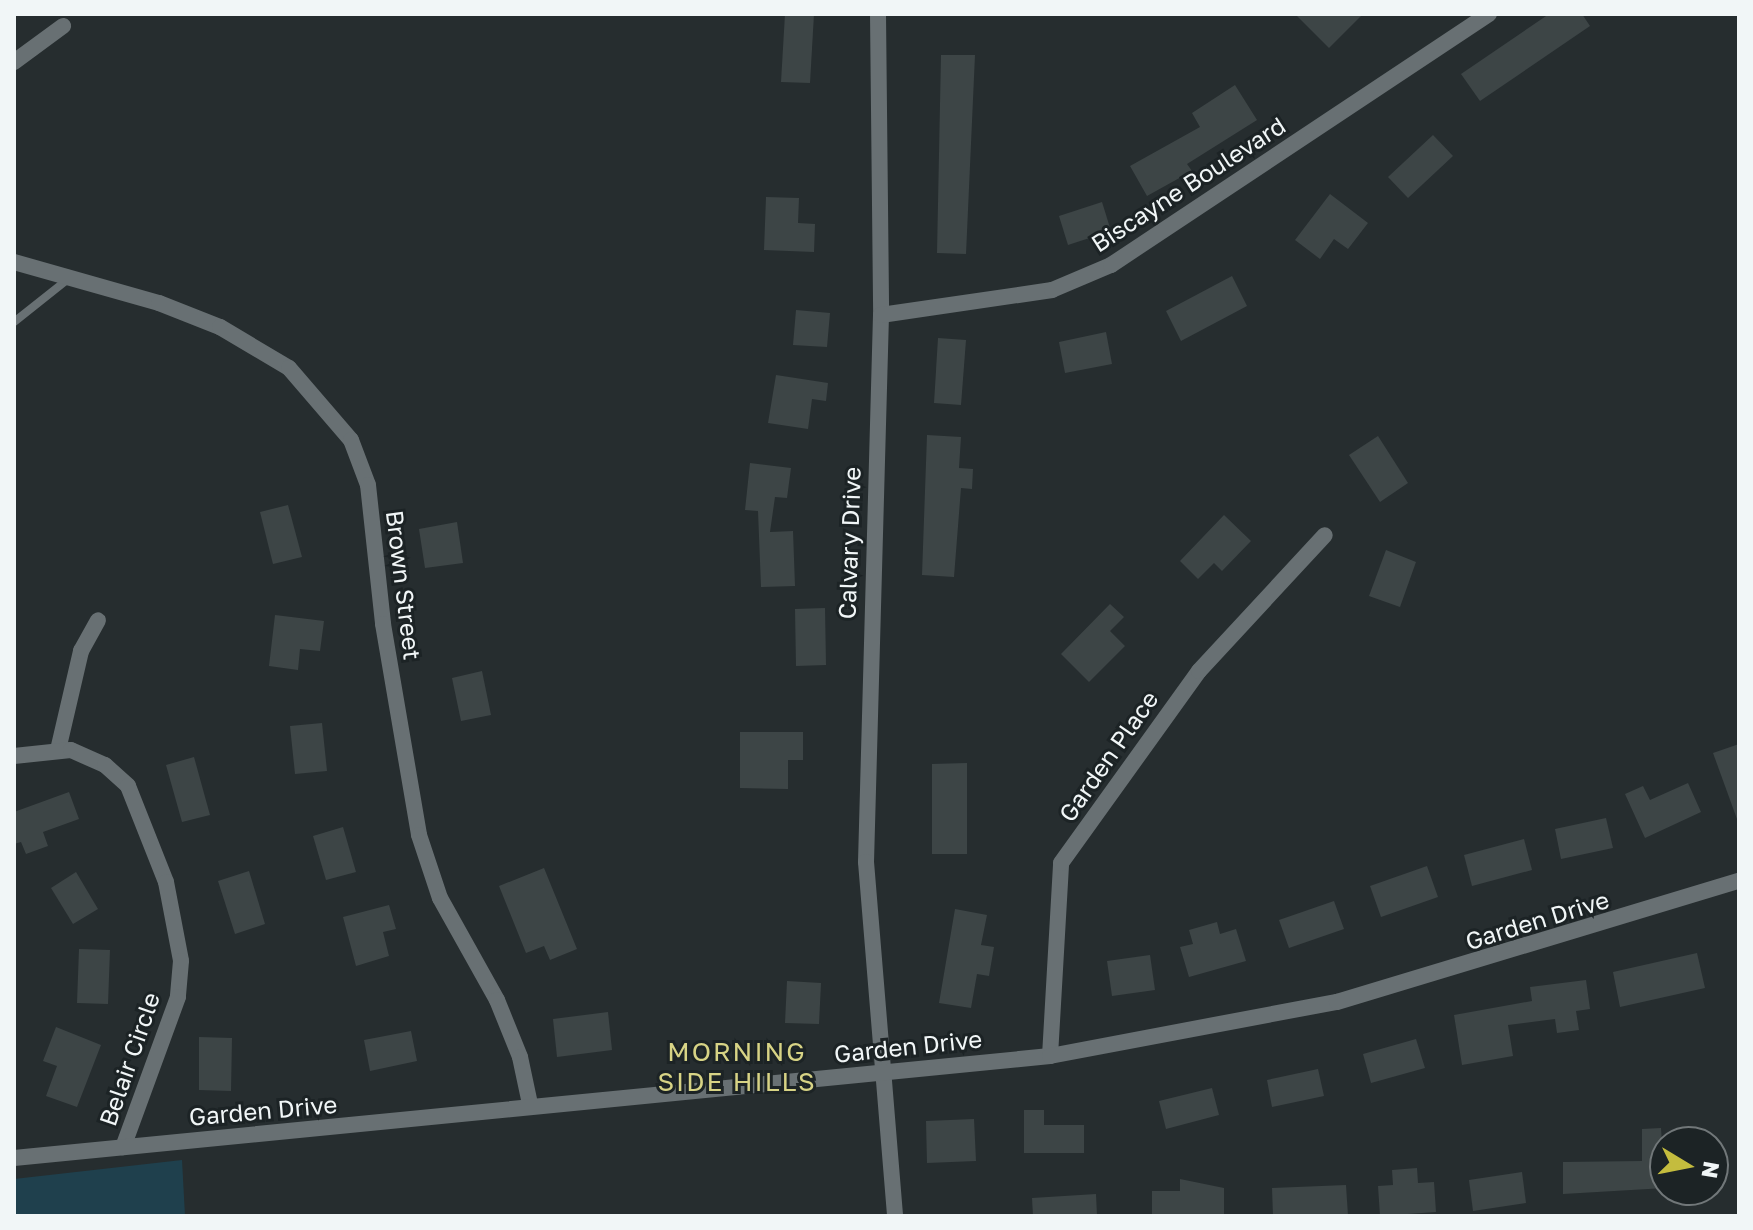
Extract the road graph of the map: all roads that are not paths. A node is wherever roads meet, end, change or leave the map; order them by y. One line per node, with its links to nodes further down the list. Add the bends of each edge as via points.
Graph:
1 (878, 14): 7 (street, Calvary Drive)
2 (1489, 14): 7 (street, Biscayne Boulevard, via 1111,265 1052,290)
3 (63, 26): 4 (street)
4 (14, 62)
5 (14, 262): 6 (street, Brown Street)
6 (68, 279): 8 (lane); 16 (street, Brown Street, via 159,303 231,334 289,368 351,440 368,485 383,624 419,835 440,898 514,1043)
7 (881, 315): 15 (street, Calvary Drive, via 866,862)
8 (14, 322)
9 (1325, 535): 14 (street, Garden Place, via 1199,671 1061,863)
10 (98, 620): 11 (street, via 81,651)
11 (58, 750): 12 (street, Belair Circle); 17 (street, Belair Circle, via 105,765 128,786 175,918 181,961 178,997)
12 (14, 756)
13 (1739, 881): 14 (street, Garden Drive, via 1337,1002)
14 (1050, 1056): 15 (street, Garden Drive)
15 (882, 1074): 16 (street, Garden Drive); 19 (street, Calvary Drive)
16 (530, 1104): 17 (street, Garden Drive)
17 (123, 1147): 18 (street, Garden Drive)
18 (14, 1158)
19 (895, 1216)

